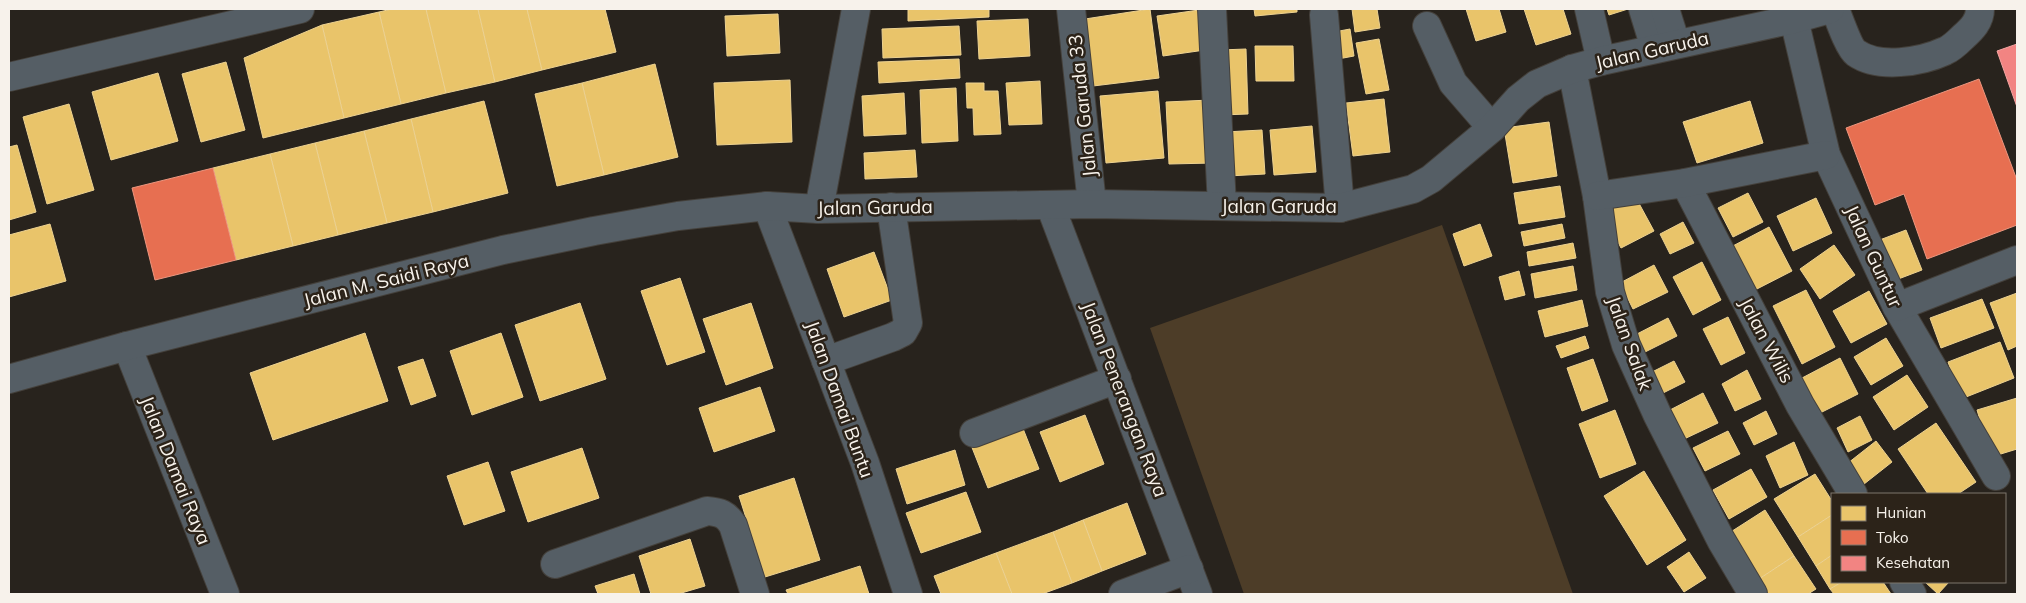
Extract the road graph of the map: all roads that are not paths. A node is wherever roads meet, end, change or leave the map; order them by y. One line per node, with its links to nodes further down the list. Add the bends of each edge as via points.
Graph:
1 (300, 9): 12 (street)
2 (856, 9): 29 (street)
3 (1071, 9): 23 (street, Jalan Garuda 33)
4 (1212, 9): 26 (street)
5 (1588, 9): 16 (street)
6 (1643, 9): 15 (street)
7 (1665, 9): 15 (street)
8 (1830, 9): 13 (street, Jalan Garuda)
9 (1835, 9): 10 (street, via 1854,52 1870,61 1888,63 1916,60 1946,51 1973,28)
10 (1980, 9)
11 (1324, 15): 28 (street)
12 (212, 19): 18 (street)
13 (1794, 19): 15 (street, Jalan Garuda); 20 (street, Jalan Guntur)
14 (1427, 26): 19 (street, via 1453,83)
15 (1666, 46): 16 (street, Jalan Garuda)
16 (1601, 61): 17 (street, Jalan Garuda)
17 (1572, 69): 19 (street, Jalan Garuda, via 1537,84 1518,99); 22 (street, Jalan Salak)
18 (9, 77)
19 (1492, 128): 28 (street, Jalan Garuda, via 1413,189)
20 (1826, 155): 21 (street); 31 (street, Jalan Guntur)
21 (1685, 183): 22 (street); 38 (street, Jalan Wilis, via 1800,405)
22 (1597, 196): 47 (street, Jalan Salak, via 1610,292 1626,345 1658,416)
23 (1092, 204): 24 (street, Jalan Garuda); 26 (street, Jalan Garuda)
24 (1050, 205): 27 (street, Jalan Garuda); 35 (street, Jalan Penerangan Raya)
25 (767, 206): 29 (street, Jalan Garuda); 32 (street, Jalan M. Saidi Raya, via 678,216 512,248); 33 (street, Jalan Damai Buntu)
26 (1222, 206): 28 (street, Jalan Garuda)
27 (891, 208): 29 (street, Jalan Garuda); 33 (street, via 908,323 903,332 893,337)
28 (1340, 208)
29 (820, 209)
30 (2017, 260): 31 (street)
31 (1897, 307): 37 (street, Jalan Guntur)
32 (126, 346): 34 (street, Jalan M. Saidi Raya); 42 (street, Jalan Damai Raya)
33 (826, 361): 44 (street, Jalan Damai Buntu, via 865,463)
34 (9, 379)
35 (1117, 379): 36 (street); 40 (street, Jalan Penerangan Raya)
36 (974, 434)
37 (1996, 476)
38 (1852, 493)
39 (555, 564): 43 (street, via 707,511 717,512 727,516 733,525)
40 (1189, 569): 45 (street); 46 (street, Jalan Penerangan Raya)
41 (1905, 583): 48 (street)
42 (225, 594)
43 (756, 594)
44 (908, 594)
45 (1124, 594)
46 (1198, 594)
47 (1753, 594)
48 (1912, 594)

